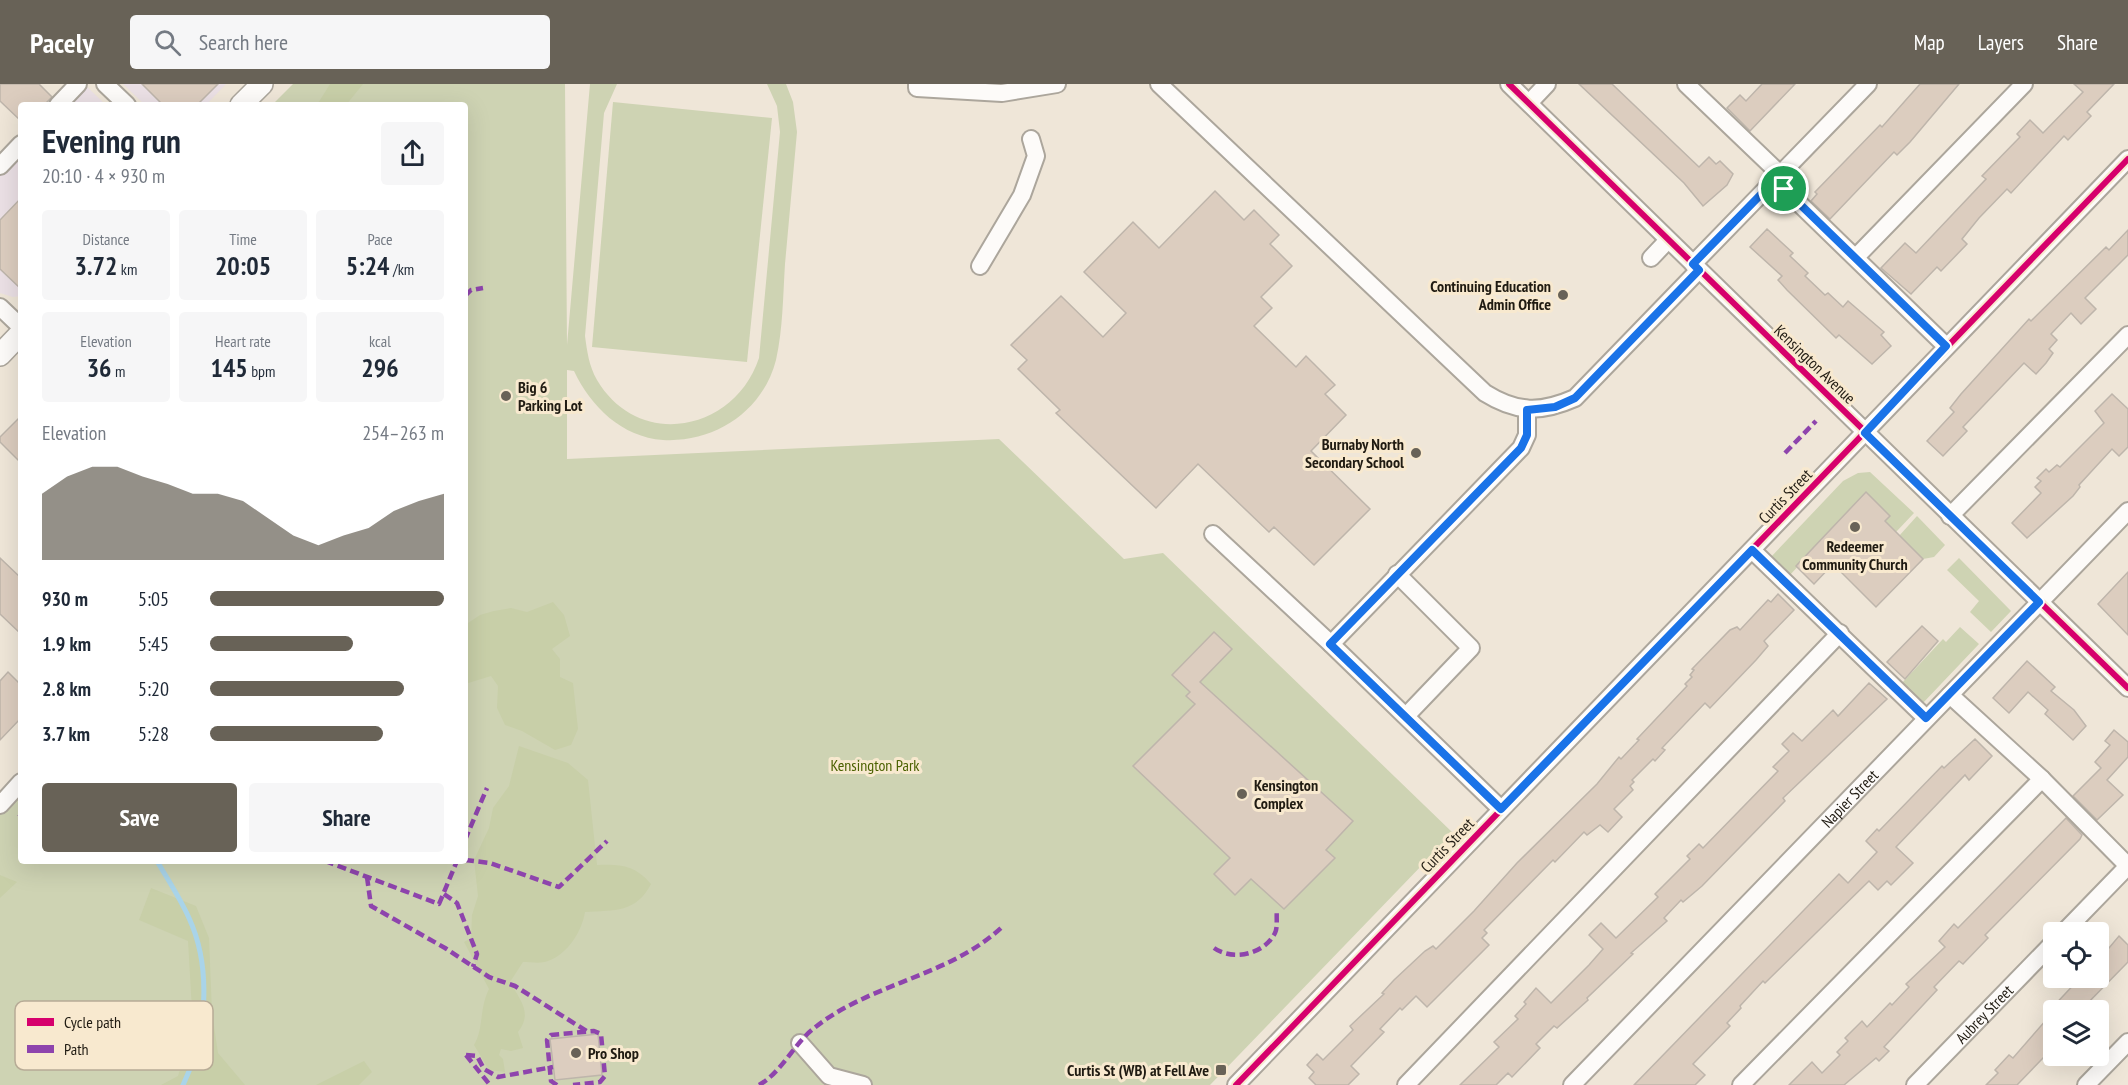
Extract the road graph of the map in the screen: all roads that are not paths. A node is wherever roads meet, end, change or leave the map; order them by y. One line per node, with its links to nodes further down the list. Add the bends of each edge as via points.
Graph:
1 (78, 84): 12 (street)
2 (105, 84): 13 (street)
3 (262, 84): 14 (main road)
4 (917, 84): 5 (street, via 917,88 1002,93)
5 (1058, 84)
6 (1159, 84): 30 (street, via 1485,393 1504,405)
7 (1509, 84): 15 (street, Kensington Avenue)
8 (1547, 84): 15 (street)
9 (1868, 84): 18 (street)
10 (2024, 84): 20 (street)
11 (1698, 88): 18 (street)
12 (61, 102)
13 (124, 102)
14 (244, 102)
15 (1529, 103): 19 (street, Kensington Avenue)
16 (1031, 139): 22 (street, via 1036,156 1022,195)
17 (2128, 159): 28 (street, Curtis Street)
18 (1778, 177): 20 (street); 23 (street)
19 (1668, 240): 21 (street); 23 (street, Kensington Avenue)
20 (1857, 256): 28 (street)
21 (1651, 258)
22 (981, 266)
23 (1696, 267): 30 (street, via 1575,398 1555,407); 31 (street, Kensington Avenue)
24 (0, 307): 25 (street)
25 (18, 324)
26 (2128, 335): 33 (street)
27 (18, 336): 29 (main road)
28 (1946, 346): 31 (street, Curtis Street)
29 (0, 355)
30 (1527, 410): 36 (street, via 1527,435 1521,448)
31 (1865, 433): 33 (street, Kensington Avenue); 35 (street, Curtis Street)
32 (2128, 511): 37 (street, Napier Street)
33 (1950, 516): 37 (street, Kensington Avenue)
34 (1213, 534): 39 (street)
35 (1752, 550): 38 (street); 47 (street, Curtis Street)
36 (1397, 574): 39 (street); 42 (street, via 1471,648)
37 (2039, 602): 40 (street, Kensington Avenue); 41 (street, Napier Street)
38 (1840, 633): 43 (street); 57 (street)
39 (1330, 644): 42 (street)
40 (2128, 688)
41 (1950, 695): 43 (street, Napier Street); 44 (street)
42 (1406, 716): 47 (street)
43 (1926, 718): 58 (street, Napier Street)
44 (2042, 779): 48 (street); 59 (street)
45 (18, 785): 46 (street)
46 (0, 805)
47 (1501, 809): 56 (street, Curtis Street)
48 (2128, 866): 49 (street)
49 (2073, 922)
50 (2043, 953): 60 (street, Aubrey Street)
51 (800, 1042): 53 (street)
52 (2128, 1042): 61 (street)
53 (814, 1061): 54 (street); 55 (street, via 829,1076)
54 (820, 1085)
55 (863, 1085)
56 (1236, 1085)
57 (1406, 1085)
58 (1572, 1085)
59 (1741, 1085)
60 (1915, 1085)
61 (2086, 1085)

